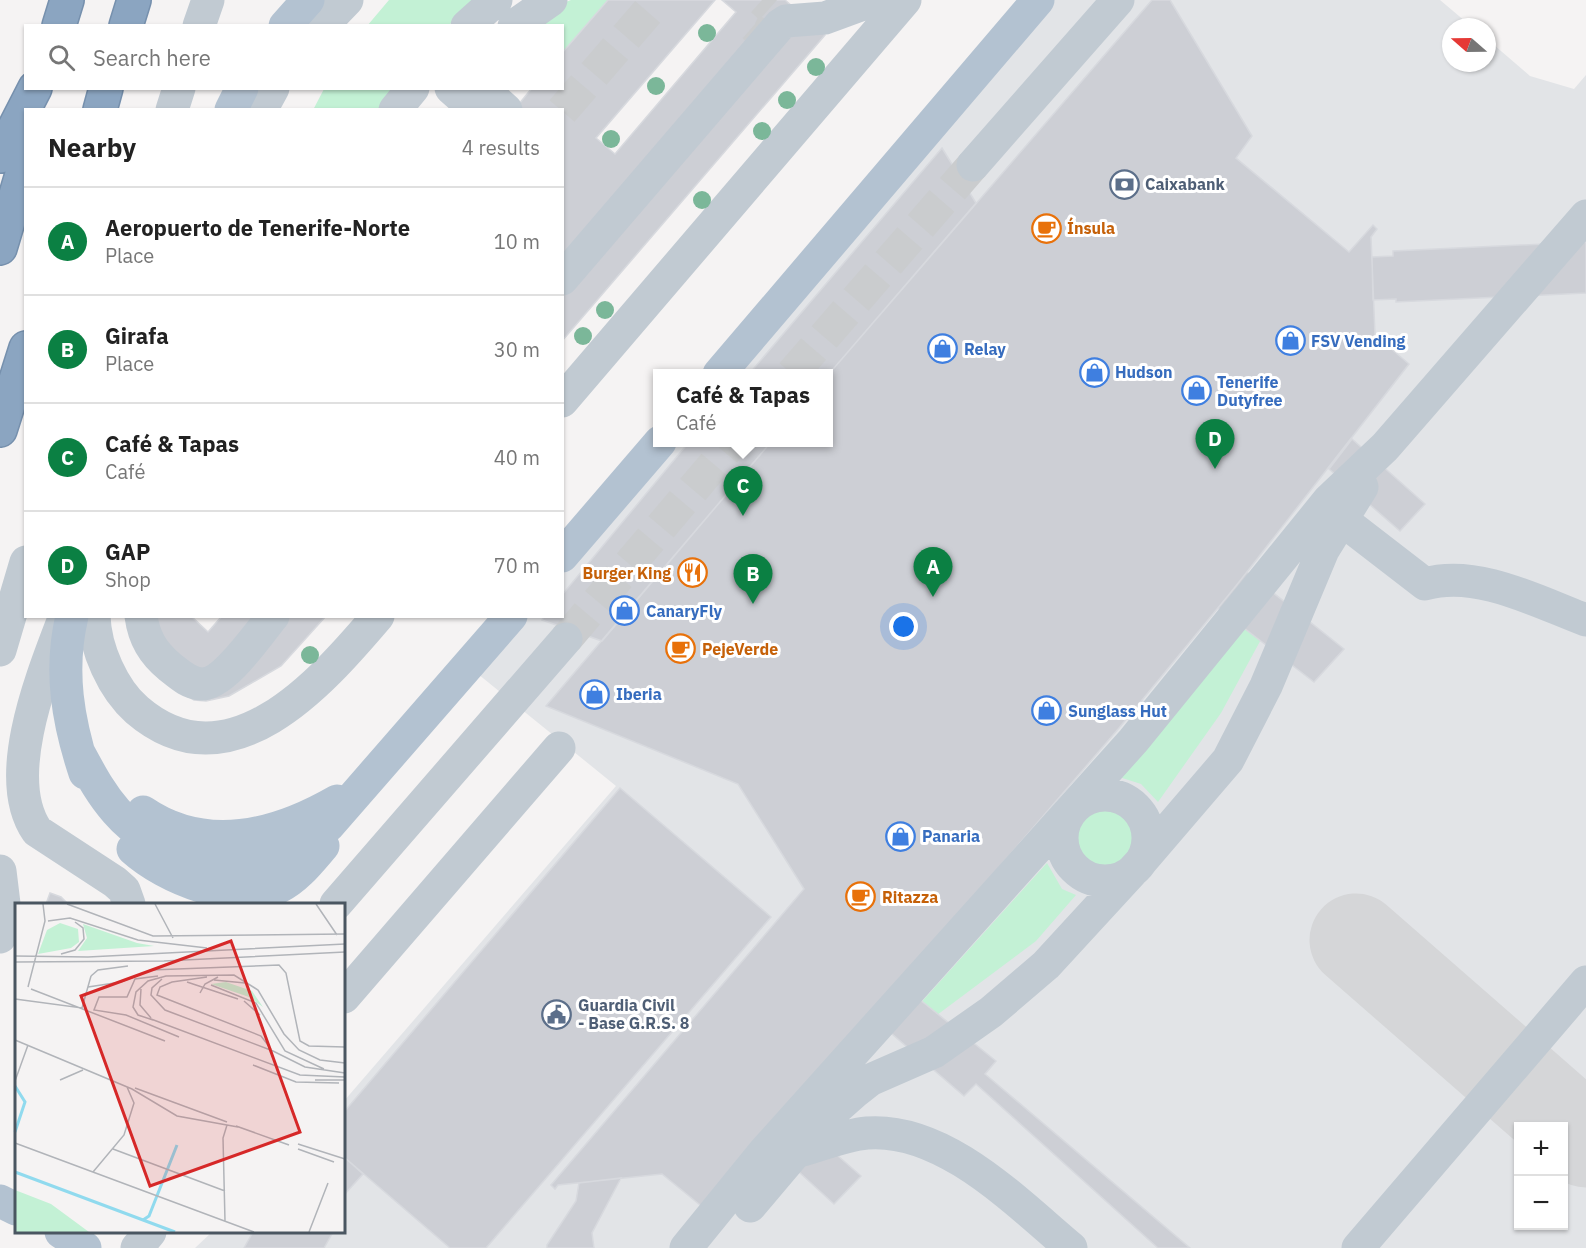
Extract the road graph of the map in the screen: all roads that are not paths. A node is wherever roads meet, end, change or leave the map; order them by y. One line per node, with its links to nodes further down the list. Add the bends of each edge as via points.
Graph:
1 (67, 0): 12 (highway)
2 (134, 0): 13 (highway)
3 (207, 0): 14 (street)
4 (308, 0): 15 (main road)
5 (496, 0): 17 (street)
6 (551, 0): 18 (street)
7 (874, 0): 45 (street, via 825,18 786,21 780,25)
8 (905, 0): 48 (street)
9 (1038, 0): 47 (main road)
10 (1118, 0): 41 (street)
11 (342, 9): 16 (street)
12 (60, 24)
13 (127, 24)
14 (200, 24)
15 (287, 24)
16 (324, 24)
17 (469, 24)
18 (517, 24)
19 (33, 90): 29 (highway)
20 (42, 90): 31 (highway)
21 (105, 90): 32 (highway)
22 (178, 90): 33 (street)
23 (241, 90): 34 (main road)
24 (272, 90): 35 (street)
25 (296, 90): 36 (street)
26 (412, 90): 37 (street)
27 (484, 90): 39 (street)
28 (444, 99): 38 (street)
29 (24, 108)
30 (24, 108): 40 (highway)
31 (37, 108)
32 (101, 108)
33 (173, 108)
34 (232, 108)
35 (262, 108)
36 (287, 108)
37 (397, 108)
38 (470, 108)
39 (504, 108)
40 (0, 156)
41 (973, 165)
42 (24, 168): 44 (highway)
43 (1586, 216): 51 (street)
44 (0, 248)
45 (564, 277)
46 (24, 354): 49 (highway)
47 (723, 369)
48 (564, 399)
49 (0, 430)
50 (656, 447): 53 (main road)
51 (1386, 447): 52 (street); 68 (street, via 1329,500)
52 (1342, 520): 62 (street, via 1425,584 1442,579 1482,584); 69 (street, via 1323,550 1266,686 1228,760)
53 (564, 554)
54 (24, 569): 64 (street)
55 (64, 618): 71 (street, via 24,738 19,784 23,805 37,831 115,882 124,890)
56 (72, 618): 65 (main road, via 65,678)
57 (94, 618): 60 (street, via 100,648 128,703 159,725 214,738 233,735 282,712 330,672)
58 (141, 618): 59 (street, via 147,641 158,657 185,679 201,684 220,678)
59 (271, 618)
60 (376, 618)
61 (509, 618): 67 (main road)
62 (1586, 620)
63 (566, 639): 72 (street)
64 (0, 650)
65 (68, 707): 67 (main road, via 84,746 109,782 152,818 201,835 226,838 281,828 306,818); 67 (main road, via 78,753 105,820 144,859 193,883 239,893 278,887 295,877)
66 (559, 748): 75 (street)
67 (375, 776)
68 (1071, 812): 69 (street, via 1064,825 1065,855 1084,876 1098,881 1113,880 1128,875); 69 (street, via 1092,797 1119,797 1131,804 1146,826 1145,853); 85 (street, via 765,1151)
69 (1138, 865): 76 (street, via 1046,965 991,1012 934,1052 870,1080 821,1122)
70 (0, 871): 73 (street, via 5,912)
71 (129, 903)
72 (337, 903)
73 (0, 938)
74 (1586, 982): 88 (street)
75 (345, 996)
76 (796, 1152): 86 (street); 87 (street, via 867,1133 930,1142 973,1169)
77 (0, 1201): 78 (main road)
78 (15, 1208)
79 (62, 1233): 82 (main road)
80 (149, 1233): 83 (street)
81 (168, 1233): 84 (street)
82 (85, 1248)
83 (138, 1248)
84 (157, 1248)
85 (686, 1248)
86 (713, 1248)
87 (1071, 1248)
88 (1358, 1248)

